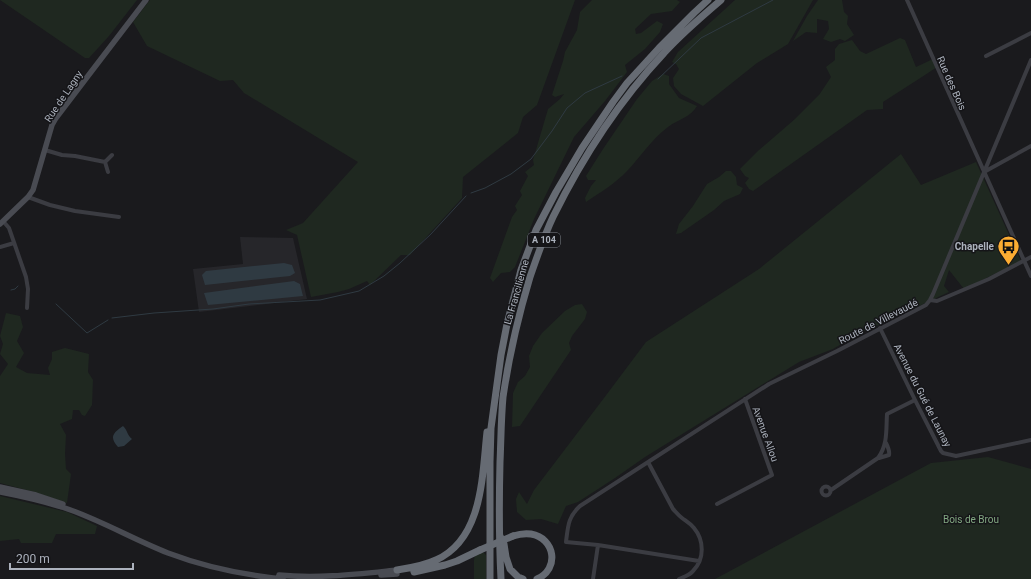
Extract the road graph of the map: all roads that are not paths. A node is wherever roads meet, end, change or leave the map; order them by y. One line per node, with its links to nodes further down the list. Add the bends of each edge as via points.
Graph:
1 (146, 0): 9 (main road, Rue de Lagny, via 56,118)
2 (708, 0): 27 (highway, La Francilienne / A 104, via 670,36 627,83 582,148 536,230 521,270 507,324)
3 (721, 0): 35 (highway, La Francilienne / A 104, via 664,53 612,116 579,169 553,218 525,296 508,362 501,436)
4 (907, 0): 13 (street, Rue des Bois)
5 (1031, 33): 6 (street)
6 (986, 56)
7 (1031, 60): 13 (street, Route de Villevaudé)
8 (1031, 146): 13 (street)
9 (45, 150): 11 (street); 14 (main road, Rue de Lagny, via 33,190)
10 (112, 155): 11 (street)
11 (105, 162): 12 (street)
12 (108, 172)
13 (984, 172): 20 (street, Rue des Bois); 22 (street, Route de Villevaudé)
14 (28, 197): 15 (street, via 75,211); 16 (main road, Rue de Lagny)
15 (119, 217)
16 (2, 223): 17 (street, via 9,228)
17 (14, 243): 18 (street); 23 (street, via 26,277)
18 (0, 247)
19 (1031, 257): 20 (street)
20 (1024, 261): 21 (street, Rue des Bois); 22 (street, via 990,279 937,301)
21 (1031, 276)
22 (930, 300): 24 (street, Route de Villevaudé, via 921,308)
23 (27, 308)
24 (880, 328): 25 (street, Route de Villevaudé, via 769,384); 26 (street, Avenue du Gué de Launay)
25 (745, 399): 29 (street, Route de Villevaudé); 33 (street, Avenue Allou, via 772,475)
26 (915, 400): 28 (street, Avenue du Gué de Launay, via 944,453 956,456); 31 (street, via 887,414 886,443 889,455 878,458)
27 (493, 412): 38 (highway, via 488,419 480,492 467,532 457,546 443,557); 42 (highway, La Francilienne / A 104, via 490,462)
28 (1031, 440)
29 (648, 462): 36 (street, Route de Villevaudé, via 574,511 568,525 566,542); 37 (street, via 673,509 695,528 699,535 702,542)
30 (0, 487): 34 (main road, via 65,505)
31 (831, 490)
32 (0, 492): 34 (main road, via 63,508)
33 (717, 504)
34 (88, 518): 39 (main road, via 168,553)
35 (499, 535): 43 (highway, La Francilienne / A 104); 44 (highway, via 510,569)
36 (598, 545): 37 (street); 46 (street)
37 (699, 562): 47 (street, via 693,571)
38 (397, 572): 39 (main road, via 308,576); 41 (main road); 45 (highway, bridge, via 426,570 445,565 512,536 531,534 542,538 549,546 552,557 546,574)
39 (240, 573): 40 (main road)
40 (283, 579)
41 (331, 579)
42 (490, 579)
43 (501, 579)
44 (523, 579)
45 (537, 579)
46 (593, 579)
47 (679, 579)

